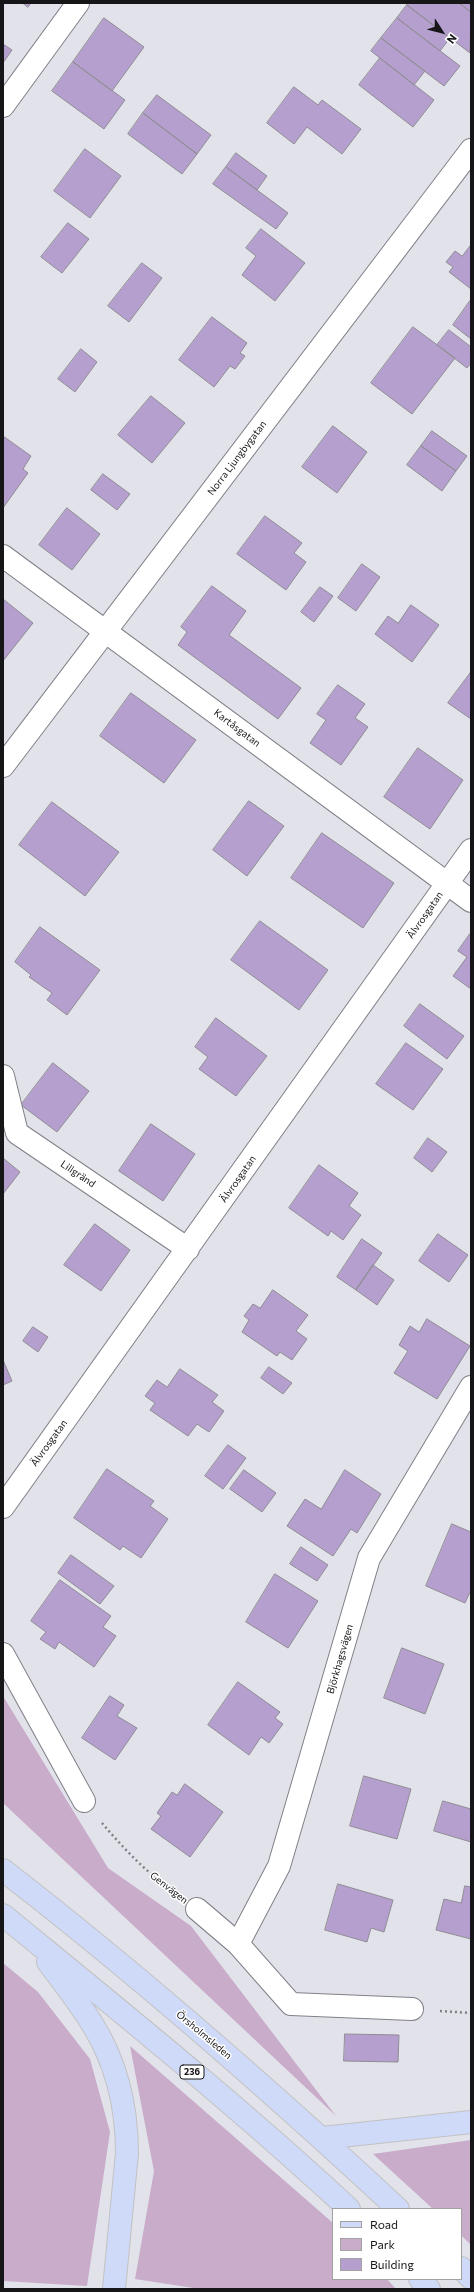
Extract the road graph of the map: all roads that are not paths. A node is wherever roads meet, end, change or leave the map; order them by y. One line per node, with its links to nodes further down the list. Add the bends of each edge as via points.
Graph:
1 (78, 3): 2 (street)
2 (3, 106)
3 (471, 150): 5 (street, Norra Ljungbygatan)
4 (3, 556): 5 (street, Kartåsgatan)
5 (105, 631): 6 (street, Norra Ljungbygatan); 8 (street, Kartåsgatan)
6 (3, 766)
7 (471, 850): 8 (street, Älvrosgatan)
8 (447, 884): 9 (street, Kartåsgatan); 11 (street, Älvrosgatan)
9 (471, 901)
10 (3, 1076): 11 (street, Lillgränd, via 18,1134)
11 (188, 1249): 13 (street, Älvrosgatan)
12 (471, 1387): 22 (street, Björkhagsvägen, via 369,1558 279,1866)
13 (3, 1507)
14 (3, 1654): 15 (street)
15 (84, 1801)
16 (3, 1857): 18 (main road)
17 (3, 1870): 18 (main road, Örsholmsleden)
18 (40, 1899): 25 (main road, Örsholmsleden, via 225,2052)
19 (197, 1910): 22 (street, Genvägen)
20 (3, 1915): 21 (main road, 236)
21 (31, 1938): 26 (main road, 236, via 306,2169); 31 (main road, via 91,2022 110,2059 122,2098 127,2153)
22 (238, 1944): 23 (street, Genvägen, via 291,2004)
23 (412, 2009)
24 (471, 2122): 25 (main road)
25 (322, 2138): 27 (main road, Örsholmsleden)
26 (348, 2208)
27 (397, 2208)
28 (462, 2269): 29 (main road)
29 (471, 2278)
30 (421, 2280): 32 (main road)
31 (114, 2289)
32 (429, 2289)

